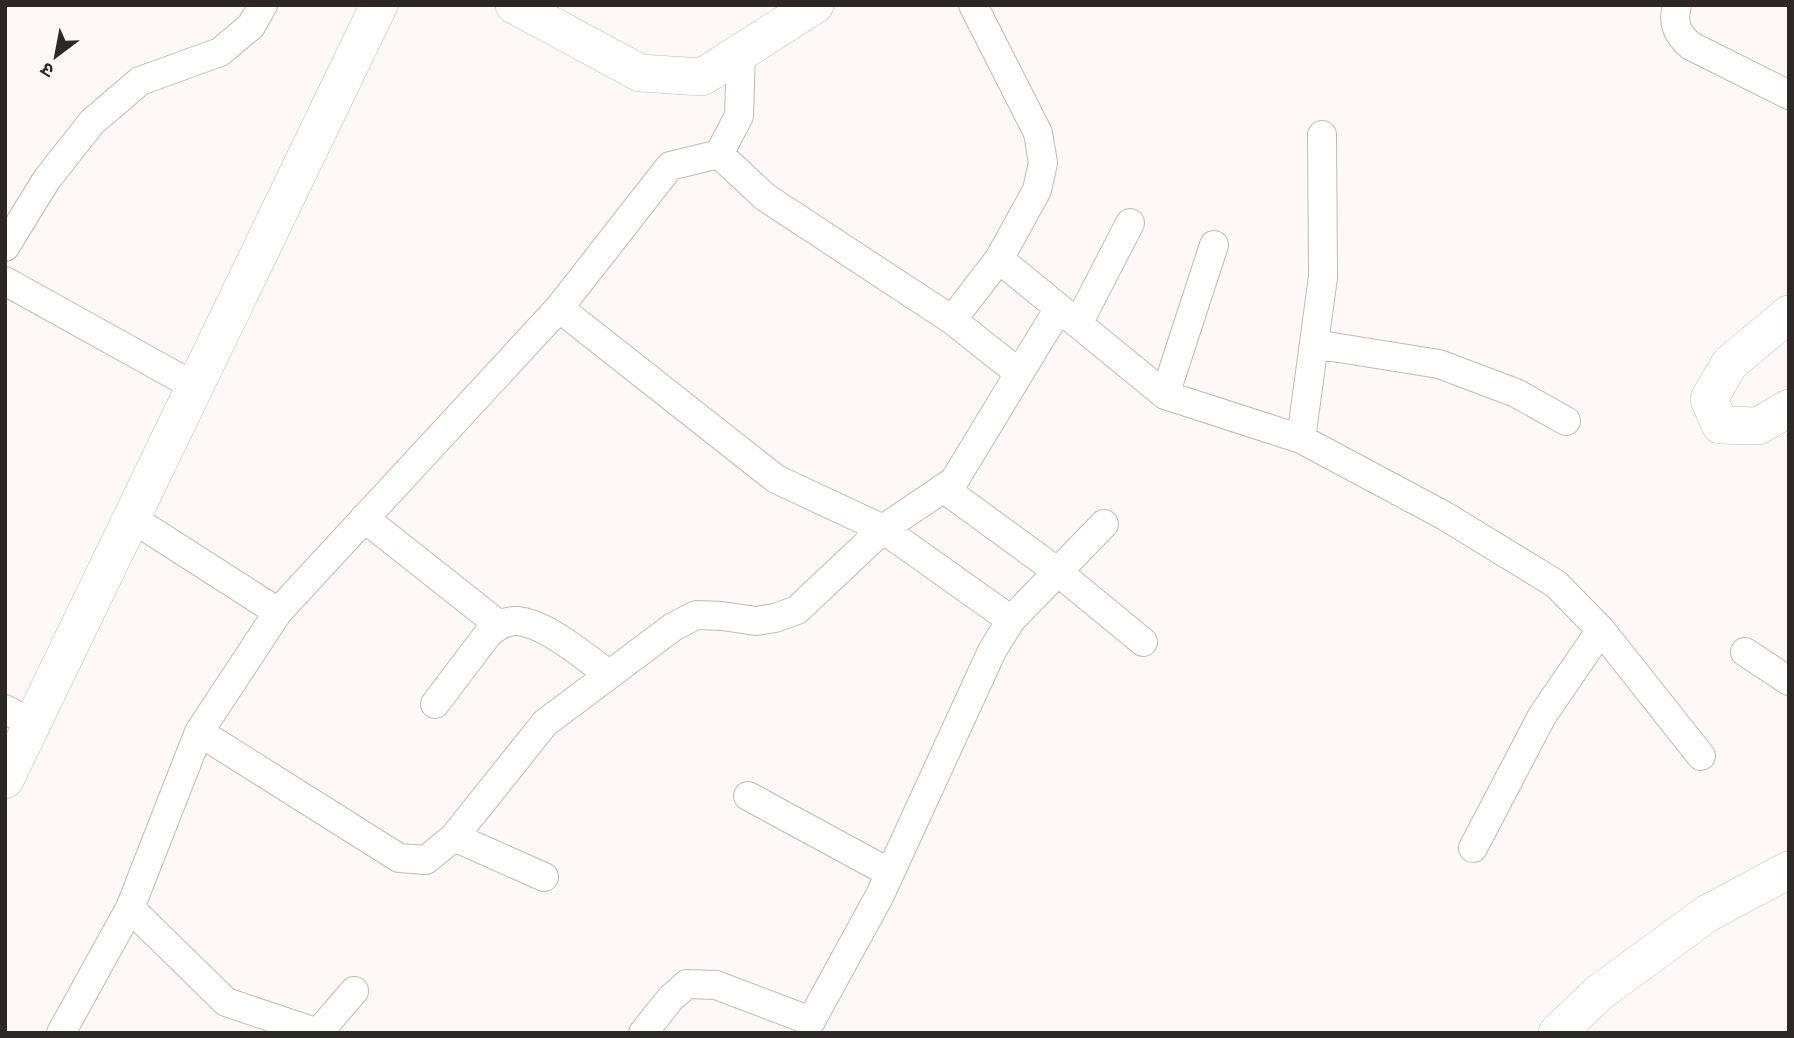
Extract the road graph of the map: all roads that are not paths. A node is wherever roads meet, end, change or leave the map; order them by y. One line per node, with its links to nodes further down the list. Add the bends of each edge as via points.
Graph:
1 (263, 5): 13 (street, via 251,26 220,52 140,81 92,122 47,179)
2 (379, 5): 22 (street)
3 (513, 5): 7 (street, via 640,73 702,77)
4 (815, 5): 7 (street)
5 (973, 5): 14 (street, via 1038,133 1043,163 1037,190)
6 (1677, 5): 8 (street, via 1678,35 1691,46)
7 (741, 52): 10 (street, via 739,116)
8 (1789, 95)
9 (1322, 135): 20 (street, via 1323,277)
10 (719, 154): 16 (street, via 670,166); 19 (street, via 765,197)
11 (1130, 223): 18 (street)
12 (1214, 245): 23 (street)
13 (5, 247)
14 (999, 259): 18 (street); 19 (street)
15 (5, 281): 22 (street)
16 (559, 308): 29 (street); 31 (street, via 776,479)
17 (1789, 314): 24 (street, via 1730,363 1709,399 1720,425 1758,426)
18 (1068, 316): 21 (street); 23 (street)
19 (953, 320): 21 (street)
20 (1314, 344): 25 (street, via 1439,364 1516,393); 26 (street)
21 (1020, 373): 27 (street, via 954,481)
22 (194, 386): 28 (street)
23 (1165, 395): 26 (street)
24 (1789, 408)
25 (1566, 421)
26 (1301, 439): 36 (street, via 1445,516 1556,584)
27 (943, 488): 31 (street); 32 (street)
28 (133, 519): 33 (street); 42 (street)
29 (364, 519): 33 (street); 35 (street)
30 (1104, 524): 32 (street)
31 (883, 529): 34 (street); 39 (street, via 797,610 755,621 696,615)
32 (1058, 572): 34 (street); 37 (street)
33 (278, 612): 43 (street)
34 (1011, 620): 50 (street, via 992,651)
35 (498, 624): 39 (street, via 516,621 537,626); 41 (street)
36 (1601, 629): 44 (street); 48 (street, via 1542,716)
37 (1143, 642)
38 (1745, 652): 40 (street)
39 (609, 674): 47 (street, via 545,723)
40 (1789, 681)
41 (435, 704)
42 (19, 716): 45 (street)
43 (199, 732): 47 (street, via 399,858 426,860); 52 (street)
44 (1701, 756)
45 (5, 780)
46 (748, 796): 50 (street)
47 (454, 837): 51 (street)
48 (1473, 848)
49 (1789, 870): 58 (street, via 1708,913 1600,992)
50 (890, 873): 54 (street)
51 (544, 877)
52 (130, 908): 55 (street); 56 (street, via 226,1002)
53 (354, 991): 56 (street)
54 (820, 1027): 57 (street, via 716,985 687,984)
55 (61, 1033)
56 (318, 1033)
57 (643, 1033)
58 (1557, 1033)

